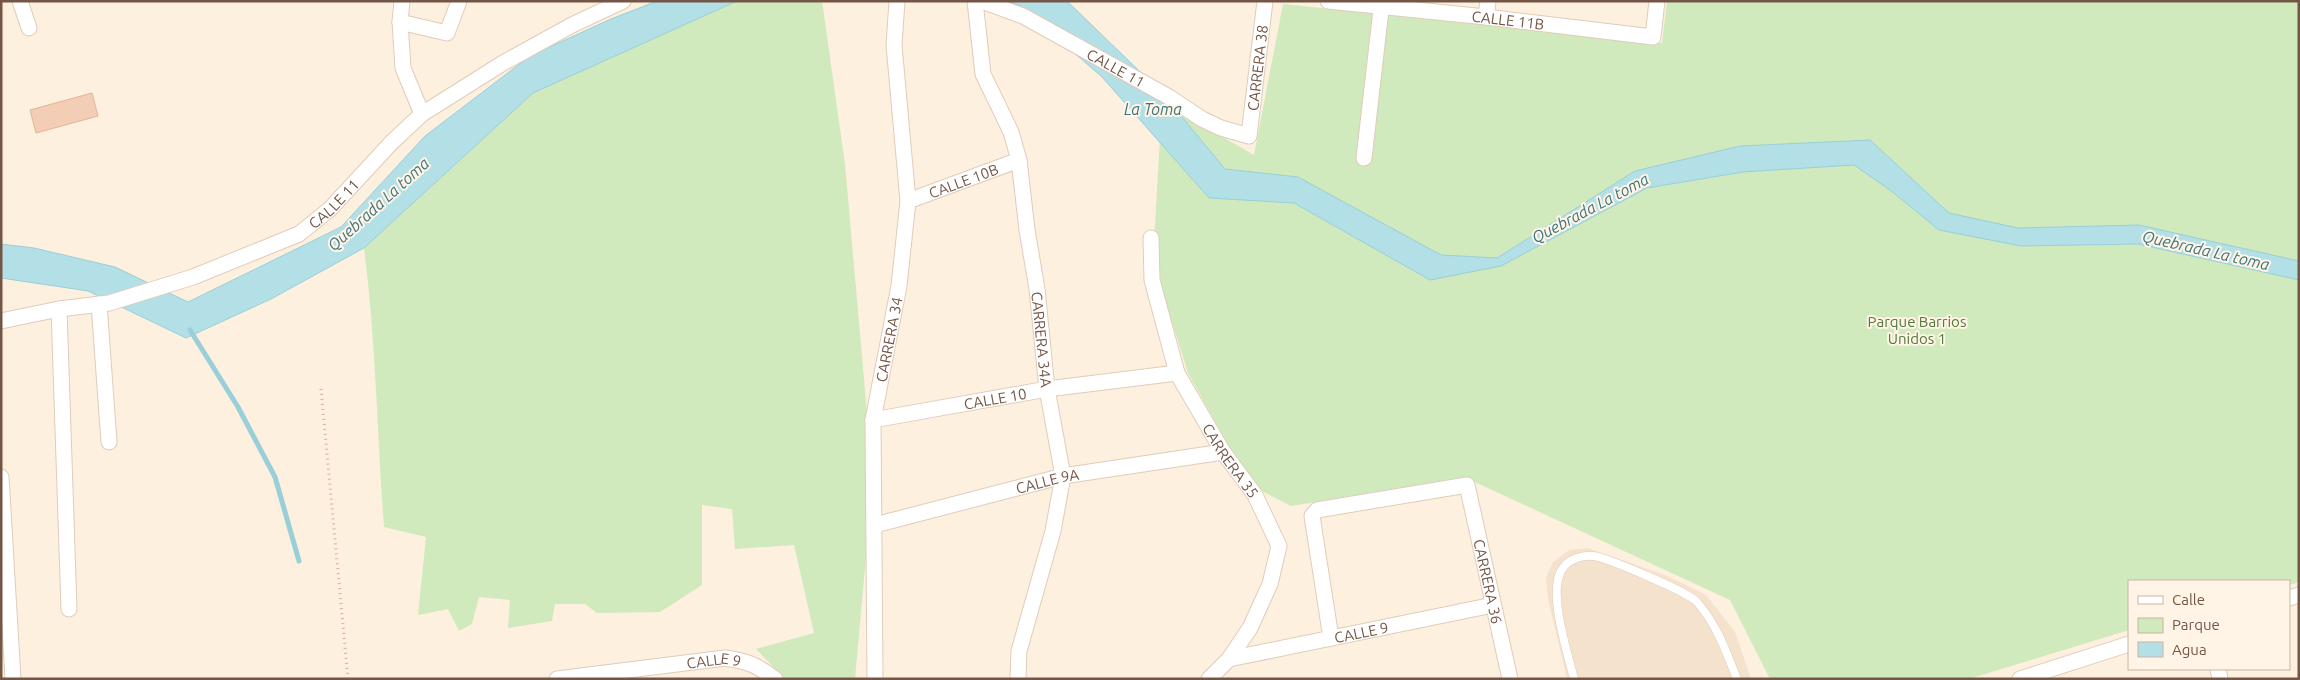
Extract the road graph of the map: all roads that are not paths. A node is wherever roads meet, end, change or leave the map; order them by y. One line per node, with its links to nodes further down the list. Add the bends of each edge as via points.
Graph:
1 (20, 1): 15 (street)
2 (402, 1): 14 (street)
3 (459, 1): 14 (street, via 446,33)
4 (623, 1): 16 (street, CALLE 11, via 503,63)
5 (897, 1): 20 (street, CARRERA 34, via 894,45)
6 (975, 1): 19 (street, CARRERA 34A, via 983,74 1011,132)
7 (982, 1): 17 (street, CALLE 11, via 1023,16 1170,96 1202,118)
8 (1265, 1): 17 (street, CARRERA 38)
9 (1328, 1): 12 (street, CALLE 11B)
10 (1488, 1): 13 (street)
11 (1656, 1): 13 (street, CALLE 11B, via 1653,37)
12 (1382, 4): 13 (street, CALLE 11B); 18 (street)
13 (1486, 17)
14 (400, 22): 16 (street, via 403,68)
15 (29, 28)
16 (422, 114): 22 (street, CALLE 11, via 330,209 299,234 170,284)
17 (1249, 136)
18 (1364, 158)
19 (1020, 160): 20 (street, CALLE 10B); 26 (street, CARRERA 34A)
20 (908, 201): 27 (street, CARRERA 34, via 899,286)
21 (1151, 238): 25 (street, CARRERA 35, via 1152,280)
22 (104, 303): 23 (street, CALLE 11); 28 (street)
23 (59, 309): 24 (street, CALLE 11); 34 (street)
24 (1, 321)
25 (1177, 373): 26 (street, CALLE 10); 29 (street, CARRERA 35)
26 (1047, 389): 27 (street, CALLE 10); 30 (street, CARRERA 34A)
27 (873, 420): 32 (street, CARRERA 34)
28 (109, 442)
29 (1223, 452): 30 (street, CALLE 9A); 37 (street, CARRERA 35, via 1255,495 1279,546 1270,584 1250,628)
30 (1063, 476): 32 (street, CALLE 9A); 44 (street, CARRERA 34A, via 1020,651)
31 (1, 477): 40 (street)
32 (875, 525): 43 (street, CARRERA 34)
33 (1493, 605): 35 (street, CALLE 9); 35 (street, CARRERA 36, via 1467,485 1317,510 1312,516); 45 (street, CARRERA 36)
34 (69, 609)
35 (1331, 638): 37 (street, CALLE 9)
36 (2128, 644): 48 (street)
37 (1229, 659): 39 (street, CARRERA 35)
38 (759, 673): 41 (street, CALLE 9, via 745,661 725,658); 42 (street, CALLE 9)
39 (1213, 676)
40 (13, 679)
41 (557, 679)
42 (775, 679)
43 (875, 679)
44 (1018, 679)
45 (1510, 679)
46 (1574, 679): 47 (lane, via 1557,607 1557,586 1562,568 1574,558 1594,556 1671,586 1696,600 1720,633)
47 (1737, 679)
48 (2020, 679)

